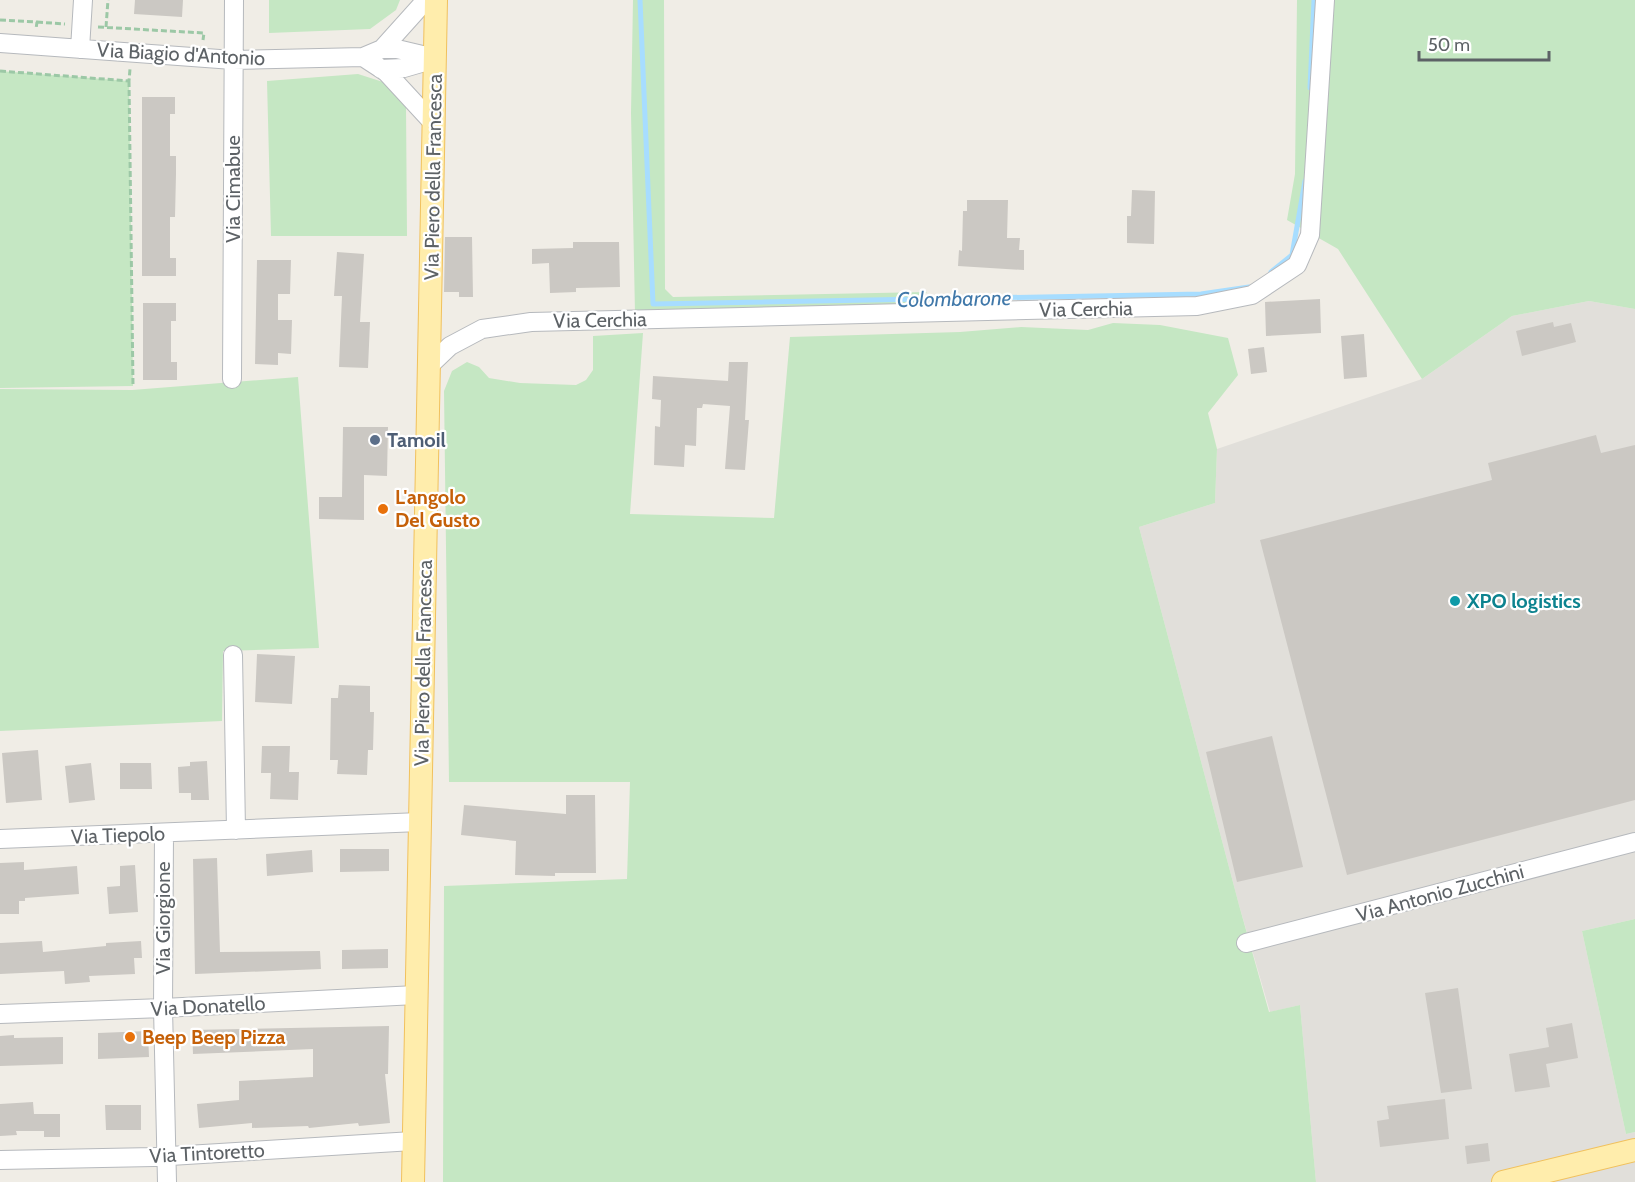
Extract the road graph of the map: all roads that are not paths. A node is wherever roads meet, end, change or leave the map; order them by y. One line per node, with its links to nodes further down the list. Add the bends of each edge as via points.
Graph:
1 (83, 0): 7 (street)
2 (234, 0): 11 (street, Via Cimabue)
3 (426, 0): 8 (street, Via Biagio d'Antonio)
4 (436, 0): 10 (main road, Via Piero della Francesca)
5 (1325, 0): 14 (street, Via Cerchia, via 1310,235 1297,265 1252,295 1197,306 531,322 482,329 450,346)
6 (0, 43): 7 (street, Via Biagio d'Antonio)
7 (80, 49): 11 (street, Via Biagio d'Antonio)
8 (382, 49): 9 (street, Via Biagio d'Antonio); 10 (street, Via Biagio d'Antonio)
9 (363, 57): 11 (street, Via Biagio d'Antonio); 12 (street)
10 (435, 58): 12 (street, via 404,68); 13 (main road, Via Piero della Francesca)
11 (233, 60): 15 (street, Via Cimabue)
12 (381, 69): 13 (street)
13 (434, 124): 14 (main road, Via Piero della Francesca)
14 (429, 366): 17 (main road, Via Piero della Francesca)
15 (232, 379)
16 (233, 655): 18 (street)
17 (420, 822): 18 (street, Via Tiepolo); 23 (main road, Via Piero della Francesca)
18 (236, 830): 19 (street, Via Tiepolo)
19 (164, 833): 20 (street, Via Tiepolo); 24 (street, Via Giorgione)
20 (0, 839)
21 (1635, 842): 22 (street, Via Antonio Zucchini)
22 (1246, 943)
23 (416, 995): 24 (street, Via Donatello); 26 (main road, Via Piero della Francesca)
24 (163, 1008): 25 (street, Via Donatello); 28 (street, Via Giorgione)
25 (0, 1014)
26 (413, 1141): 28 (street, Via Tintoretto); 31 (main road, Via Piero della Francesca)
27 (1635, 1150): 32 (main road)
28 (166, 1156): 29 (street, Via Tintoretto); 30 (street, Via Giorgione)
29 (0, 1160)
30 (167, 1182)
31 (412, 1182)
32 (1503, 1182)

